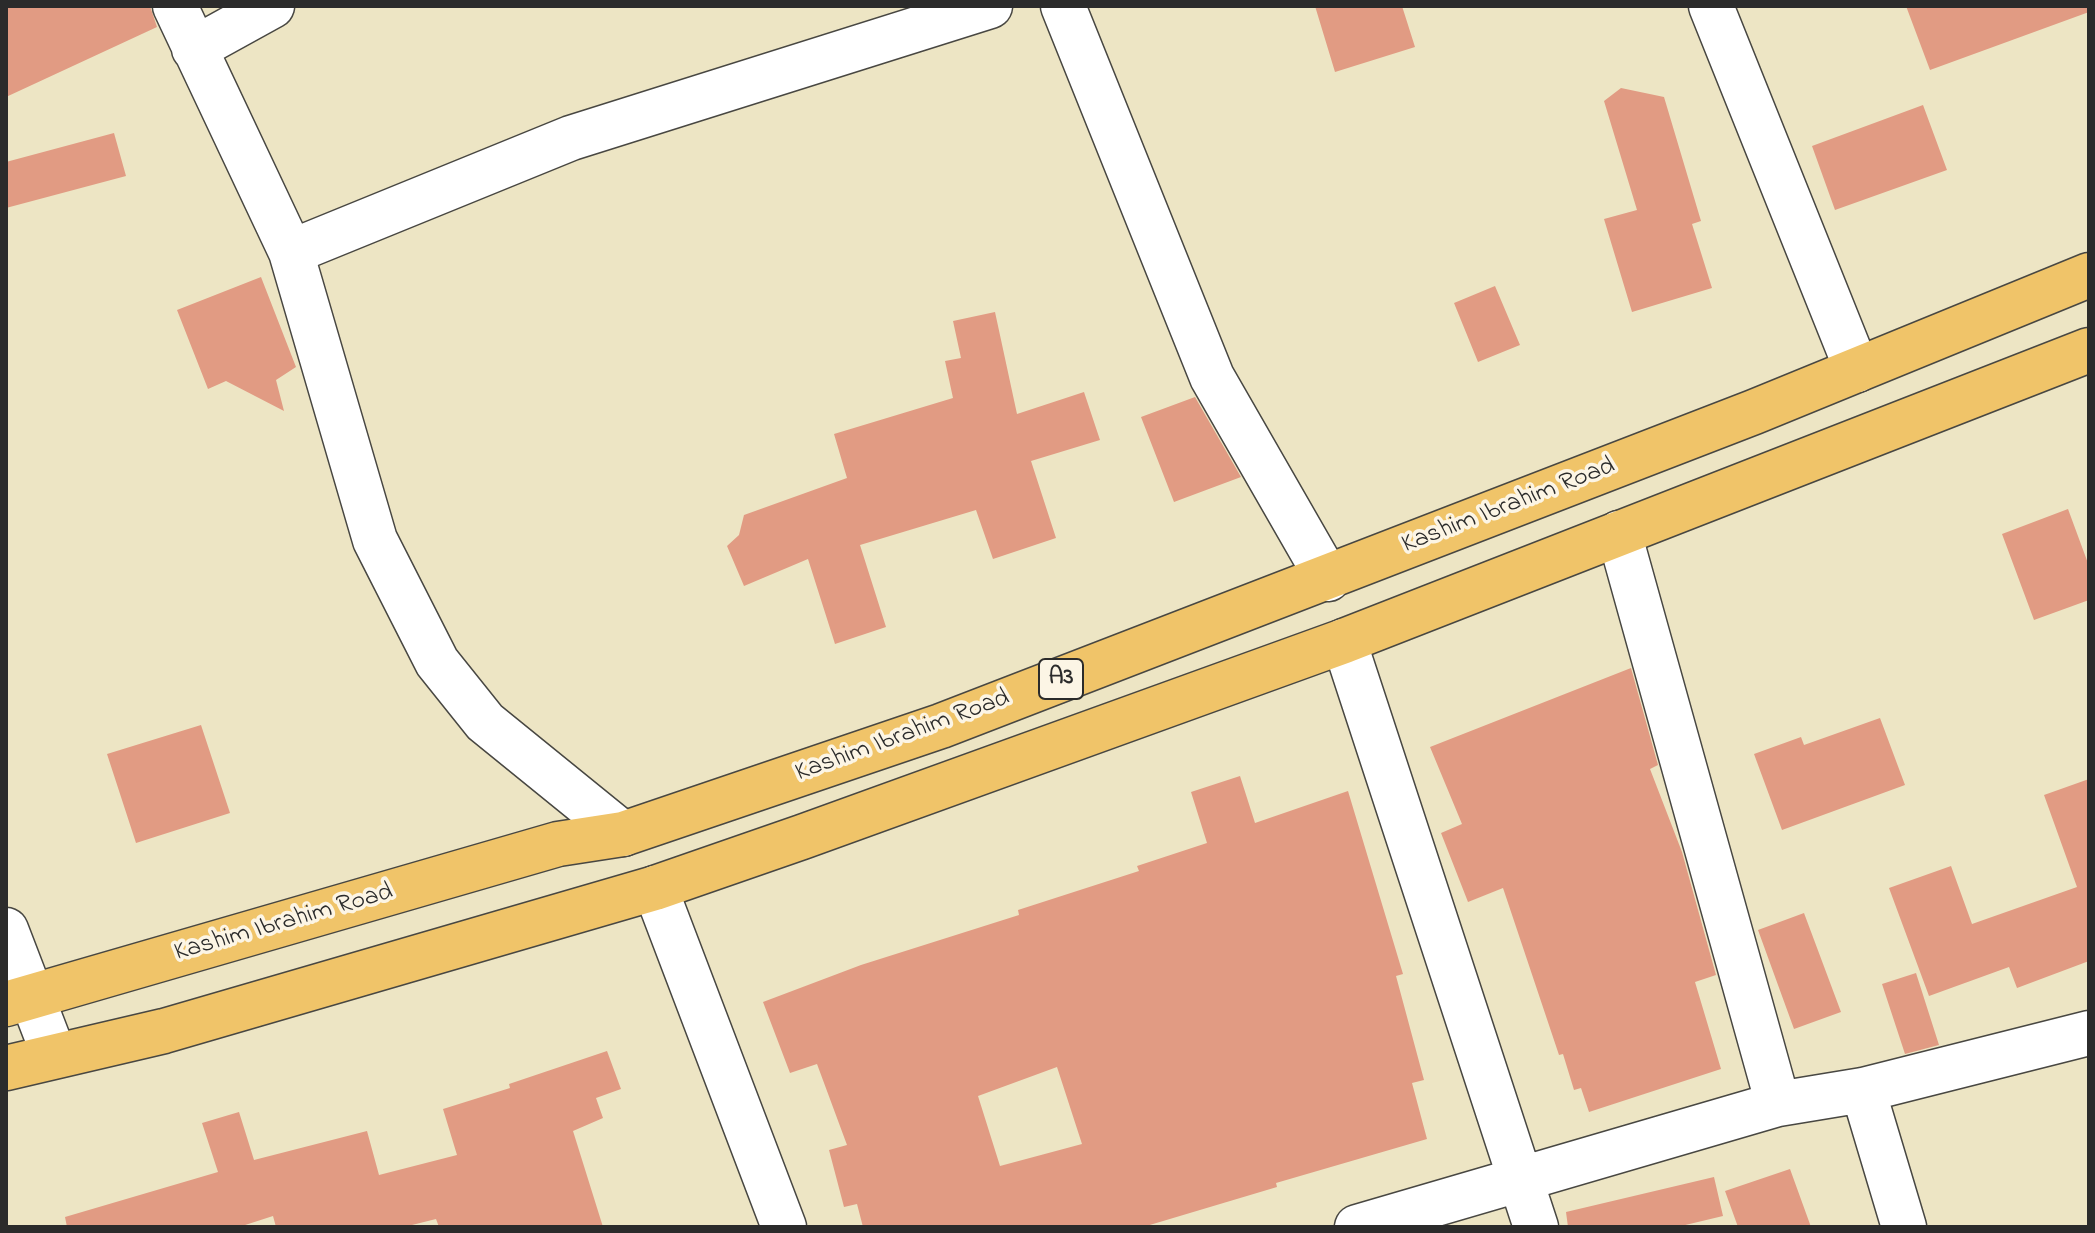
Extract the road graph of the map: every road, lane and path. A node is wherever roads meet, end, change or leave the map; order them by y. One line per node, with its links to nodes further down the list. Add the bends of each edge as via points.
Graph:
1 (175, 6): 6 (street)
2 (272, 6): 6 (street)
3 (990, 6): 7 (street, via 571,138)
4 (1063, 6): 12 (street, via 1212,377)
5 (1711, 6): 10 (street)
6 (194, 49): 7 (street)
7 (291, 252): 14 (street, via 375,540 437,662 485,722)
8 (2089, 275): 10 (highway, Kashim Ibrahim Road / A3)
9 (2089, 350): 11 (highway, A3)
10 (1857, 370): 12 (highway, Kashim Ibrahim Road / A3)
11 (1619, 533): 13 (highway, A3); 22 (street)
12 (1328, 579): 14 (highway, Kashim Ibrahim Road / A3, via 941,726)
13 (1344, 641): 15 (highway, A3); 23 (street)
14 (623, 834): 17 (highway, Kashim Ibrahim Road / A3, via 558,844)
15 (655, 888): 19 (highway, A3, via 164,1031); 24 (street)
16 (6, 930): 17 (street)
17 (18, 1000): 19 (street)
18 (2089, 1033): 21 (street)
19 (54, 1055): 20 (highway, A3)
20 (6, 1068)
21 (1863, 1090): 22 (street); 27 (street)
22 (1778, 1104): 23 (street)
23 (1519, 1182): 25 (street); 26 (street)
24 (784, 1227)
25 (1357, 1227)
26 (1536, 1227)
27 (1904, 1227)

